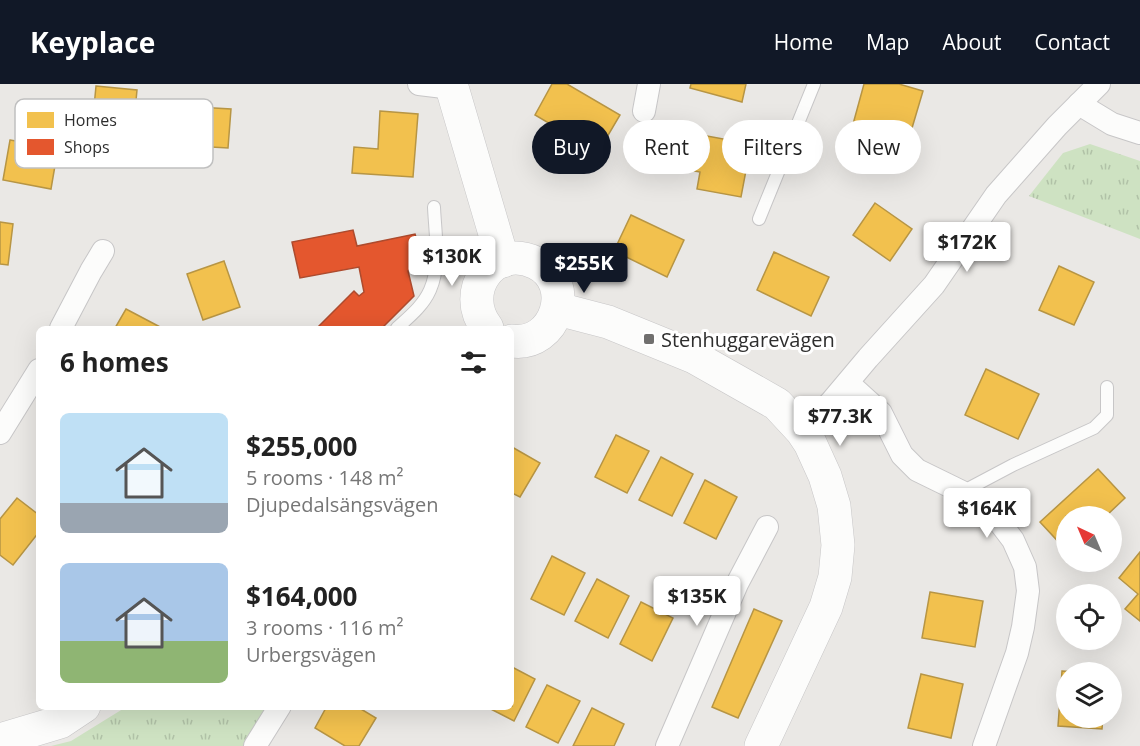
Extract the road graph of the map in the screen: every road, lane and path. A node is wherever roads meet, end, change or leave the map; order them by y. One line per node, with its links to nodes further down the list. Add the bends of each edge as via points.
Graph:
1 (419, 84): 5 (street)
2 (649, 84): 7 (street)
3 (814, 84): 10 (lane)
4 (1099, 84): 6 (street)
5 (452, 86): 12 (street)
6 (1079, 104): 8 (street, via 1112,124); 19 (street, via 996,195 934,285)
7 (644, 111)
8 (1140, 134)
9 (434, 207): 15 (lane, via 436,266 431,289)
10 (759, 219)
11 (103, 251): 14 (street)
12 (503, 261): 13 (street, via 519,258 548,272 556,285); 16 (street, via 489,270 477,291)
13 (558, 309): 17 (street, via 551,324 539,335); 22 (street, via 608,322 694,357 777,404)
14 (62, 326)
15 (399, 326)
16 (481, 326)
17 (514, 341)
18 (36, 375): 21 (street)
19 (848, 383): 22 (street); 23 (street, via 880,413 902,455 917,470)
20 (1107, 387): 23 (lane, via 1107,415 1094,428)
21 (1, 428)
22 (802, 430): 30 (street, via 825,476 834,506 838,545 835,577 826,607)
23 (962, 492): 31 (street, via 994,515 1013,540 1025,567 1028,591 1017,653)
24 (767, 527): 29 (street, via 737,584)
25 (78, 710): 27 (street, via 60,722)
26 (278, 710): 28 (street)
27 (0, 740)
28 (255, 746)
29 (667, 746)
30 (760, 746)
31 (984, 746)

